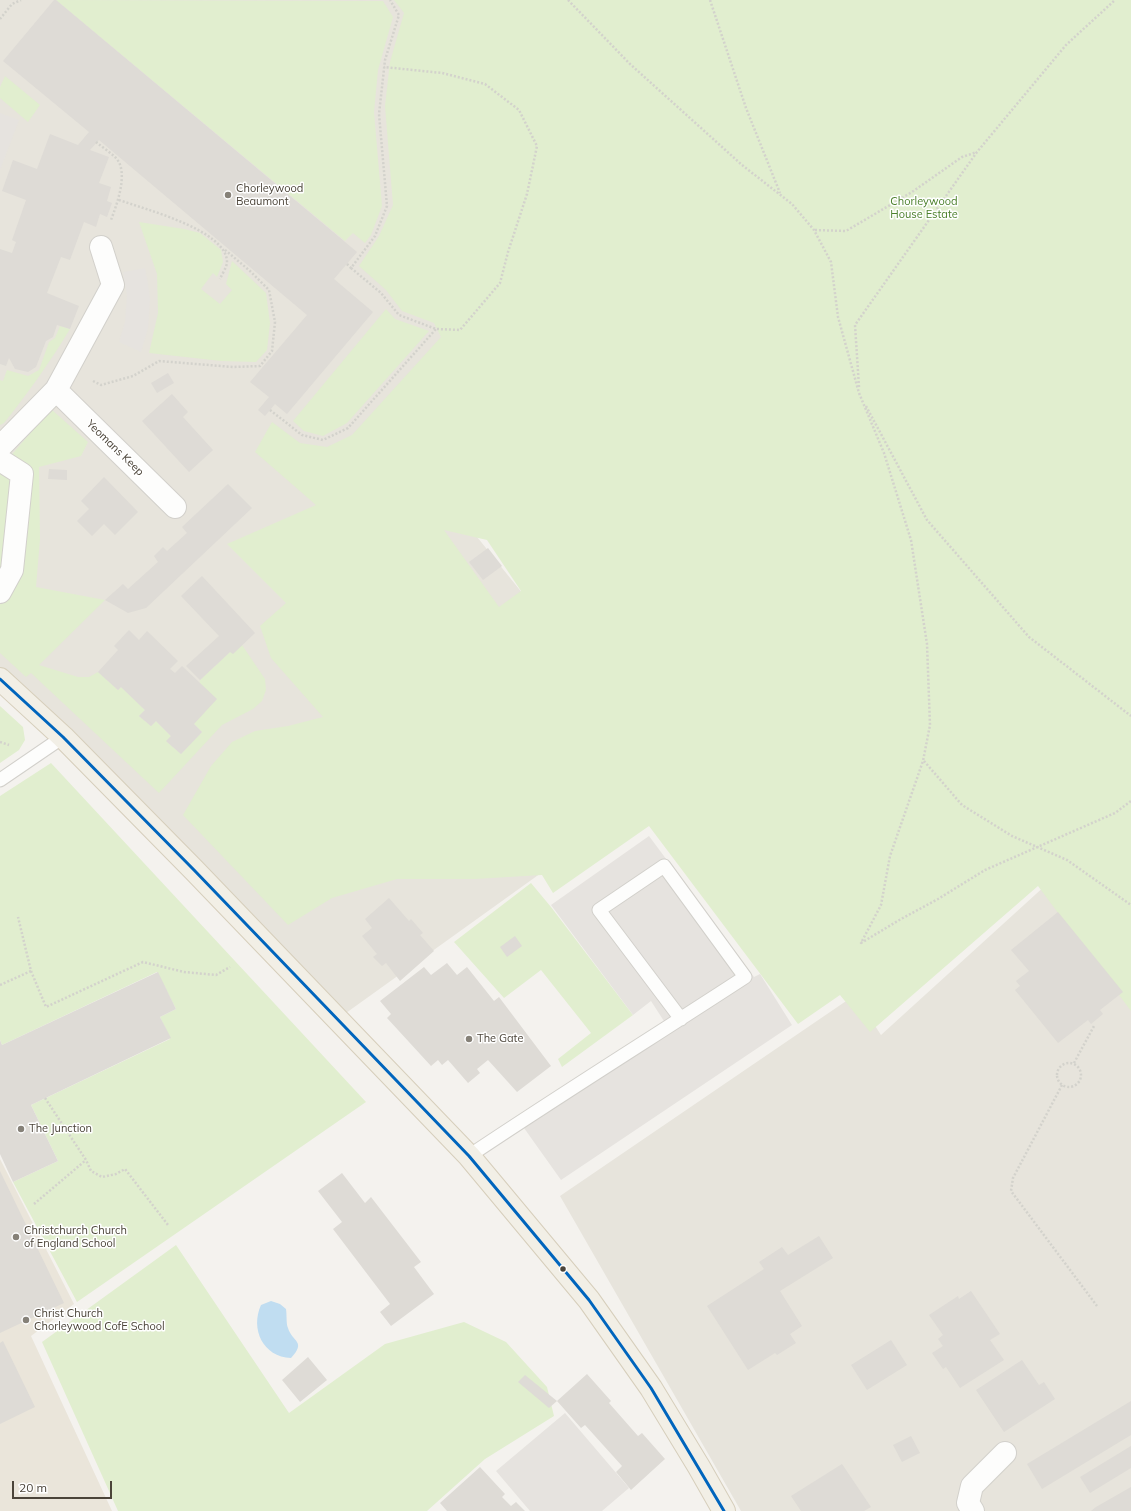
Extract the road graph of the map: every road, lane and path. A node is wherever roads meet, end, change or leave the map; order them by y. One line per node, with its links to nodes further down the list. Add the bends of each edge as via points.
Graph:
1 (20, 0): 6 (path, via 12,4)
2 (390, 0): 7 (path, via 399,15)
3 (568, 0): 10 (path, via 630,64 742,165)
4 (710, 0): 10 (path, via 746,108)
5 (1115, 0): 9 (path, via 1066,45)
6 (0, 19)
7 (384, 66): 16 (path, via 379,114 387,206 374,236); 18 (path, via 442,73 485,84 519,110 537,146 528,194 500,283 460,330)
8 (96, 142): 11 (path, via 116,158 122,171)
9 (977, 152): 12 (path, via 962,157 912,192 846,231); 21 (path, via 855,325)
10 (780, 195): 12 (path, via 792,204)
11 (119, 200): 13 (path); 14 (path, via 192,226 210,236)
12 (814, 230): 21 (path, via 831,262 838,317)
13 (101, 247): 19 (street, via 113,284)
14 (224, 249): 17 (path, via 227,263); 19 (path, via 269,290 276,322 272,351 260,366 233,367 159,361 132,376 101,385)
15 (347, 264): 16 (path)
16 (351, 268): 18 (path, via 381,293 399,315)
17 (220, 279)
18 (436, 329): 22 (path, via 348,428 323,440 302,435)
19 (67, 369): 20 (street)
20 (56, 390): 23 (street); 25 (street, Yeomans Keep)
21 (859, 393): 28 (path, via 927,520 1029,637); 30 (path, via 884,453 911,540 927,644 930,725)
22 (270, 410)
23 (0, 447)
24 (0, 460): 26 (street, via 22,474 12,570)
25 (175, 507)
26 (0, 592)
27 (0, 679): 29 (main road)
28 (1131, 716)
29 (63, 737): 31 (lane); 44 (main road)
30 (923, 761): 33 (path, via 962,805 1012,836); 33 (path, via 890,856 881,905 861,943 984,870)
31 (0, 780)
32 (1131, 801): 33 (path, via 1115,813)
33 (1038, 847): 34 (path, via 1067,860)
34 (1131, 905)
35 (18, 917): 37 (path)
36 (230, 967): 37 (path, via 216,976 184,972 144,962 46,1007)
37 (31, 971): 38 (path)
38 (0, 985)
39 (681, 1019): 39 (lane, via 745,977 664,866 599,910); 44 (lane)
40 (1094, 1026): 41 (path)
41 (1074, 1063): 42 (path, via 1062,1064 1057,1071 1057,1079); 42 (path, via 1080,1069 1080,1080 1074,1086)
42 (1062, 1085): 48 (path, via 1013,1178 1011,1190)
43 (45, 1098): 45 (path)
44 (469, 1156): 50 (main road, via 589,1300 651,1388)
45 (86, 1160): 46 (path); 47 (path, via 91,1171 102,1177 125,1169)
46 (34, 1204)
47 (168, 1225)
48 (1097, 1306)
49 (1005, 1453): 51 (street, via 972,1486 968,1503)
50 (724, 1511)
51 (973, 1511)

